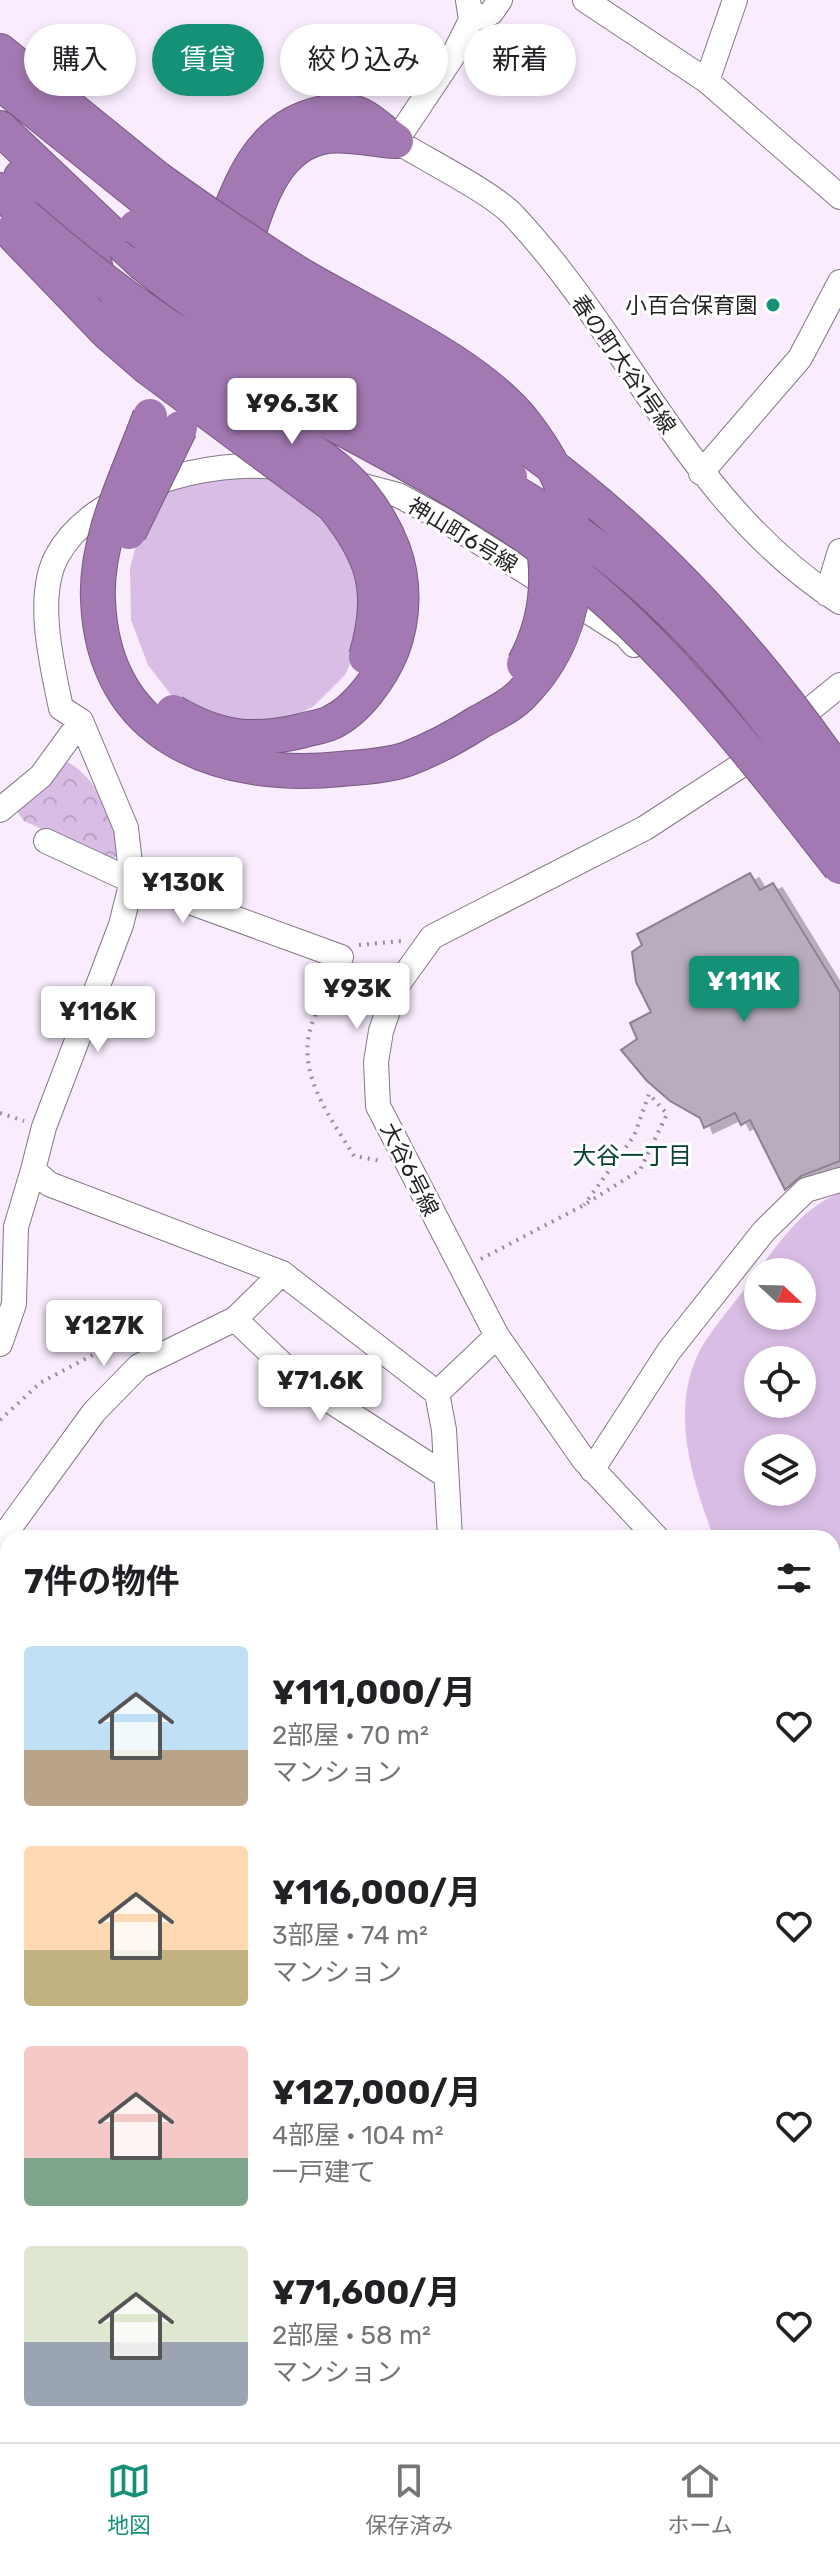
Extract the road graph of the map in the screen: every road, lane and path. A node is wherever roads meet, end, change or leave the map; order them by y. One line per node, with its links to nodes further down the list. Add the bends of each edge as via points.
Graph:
1 (500, 0): 4 (street, via 491,13)
2 (585, 0): 7 (street)
3 (735, 0): 7 (street)
4 (469, 10): 11 (street, via 454,54)
5 (0, 51): 15 (highway)
6 (0, 67): 15 (highway)
7 (707, 81): 14 (street)
8 (0, 83): 15 (highway)
9 (0, 101): 15 (highway)
10 (0, 128): 29 (highway, bridge, via 142,263 267,354 510,490 611,559 662,604 757,705)
11 (396, 141): 18 (highway, via 356,113 325,112 294,121 266,143 237,197); 19 (street, 春の町大谷1号線, via 511,213 560,271)
12 (0, 154): 25 (highway, bridge, via 140,323 187,371 347,476 382,521 398,564 402,600 396,639 375,682 330,723)
13 (0, 190): 16 (highway)
14 (840, 197)
15 (147, 202): 24 (highway, bridge, via 245,308 471,440 516,485 533,511 548,572 538,634 525,662); 24 (highway, bridge, via 286,265 485,386 523,421 562,483 573,516 576,550 569,616 559,643 520,697); 27 (highway, bridge, via 210,247 443,391 576,485 701,600 754,657)
16 (12, 223): 25 (highway, bridge, via 109,334 308,484 356,534 372,565 377,601 364,666 344,697); 31 (highway, bridge, via 191,342 425,474 586,581 673,663)
17 (840, 282): 19 (street, via 800,358)
18 (165, 422): 24 (highway, bridge, via 107,535 98,599 112,670 127,700 148,723 213,758 264,770 310,772 405,760); 25 (highway, bridge, via 120,567 118,623 130,666 166,708 204,730 239,737)
19 (701, 473): 21 (street, 春の町大谷1号線, via 770,549)
20 (840, 551): 21 (street)
21 (834, 598)
22 (840, 685): 26 (street, 大谷6号線)
23 (81, 721): 26 (street, 神山町6号線, via 61,708 50,654 46,604 56,557 77,529 128,493 186,474 261,465 398,495 446,521 625,635); 28 (street, via 41,776); 32 (street, 神山町6号線, via 126,828)
24 (464, 732)
25 (281, 736)
26 (743, 764): 33 (street, 神山町6号線); 40 (street, 大谷6号線, via 645,828 432,937 396,987 376,1062 378,1106)
27 (840, 775)
28 (0, 810)
29 (840, 823)
30 (46, 841): 32 (street)
31 (840, 867)
32 (132, 881): 35 (street); 37 (street)
33 (840, 884)
34 (399, 941): 35 (path, via 356,945)
35 (341, 957): 36 (path, via 310,1031 308,1071)
36 (354, 1156)
37 (33, 1170): 41 (street, via 49,1184); 44 (street, via 16,1227 14,1304)
38 (840, 1180): 48 (street, via 806,1190 764,1231 669,1351)
39 (584, 1205): 39 (path, via 640,1170 667,1114 649,1094 634,1136); 40 (path)
40 (461, 1269): 43 (street, 大谷6号線)
41 (282, 1273): 42 (street); 46 (street)
42 (235, 1319): 45 (street); 49 (street, via 301,1382)
43 (497, 1336): 46 (street); 48 (street, 大谷6号線)
44 (0, 1344)
45 (139, 1366): 47 (path, via 119,1341 40,1383); 50 (street, via 94,1412)
46 (437, 1393): 49 (street)
47 (0, 1420)
48 (592, 1470): 52 (street, 大谷6号線)
49 (445, 1475): 51 (street)
50 (4, 1530)
51 (449, 1530)
52 (649, 1530)

